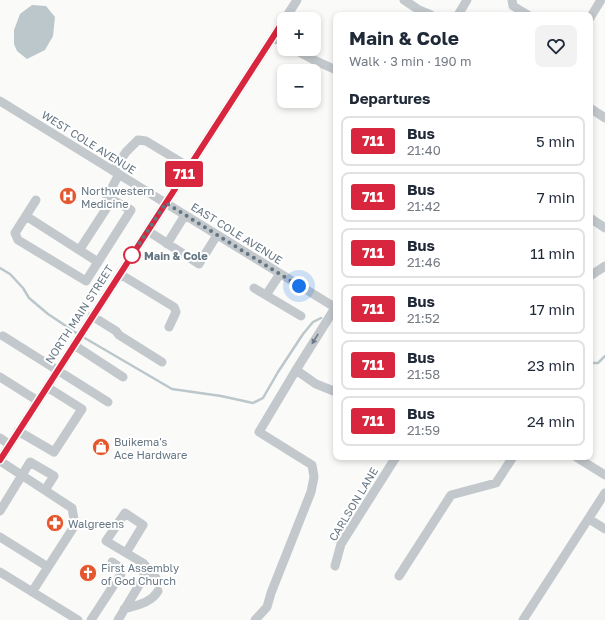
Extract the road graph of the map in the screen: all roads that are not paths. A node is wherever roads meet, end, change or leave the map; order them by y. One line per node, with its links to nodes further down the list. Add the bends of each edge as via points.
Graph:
1 (297, 0): 6 (street, NORTH MAIN STREET)
2 (404, 0): 7 (street)
3 (467, 0): 8 (street)
4 (512, 0): 9 (street, via 513,6)
5 (602, 0): 10 (street)
6 (289, 12)
7 (424, 12)
8 (460, 12)
9 (523, 12)
10 (593, 14)
11 (277, 31): 12 (street, NORTH MAIN STREET)
12 (273, 37): 13 (street); 19 (street, NORTH MAIN STREET)
13 (277, 39)
14 (307, 56): 15 (street)
15 (333, 69)
16 (0, 101): 20 (street, WEST COLE AVENUE)
17 (593, 110): 18 (street)
18 (605, 118)
19 (189, 167): 20 (street, via 146,141 138,140 126,152); 23 (street, NORTH MAIN STREET)
20 (116, 173): 21 (street); 23 (street, WEST COLE AVENUE)
21 (107, 197): 31 (street, via 106,209); 32 (street, via 131,210)
22 (36, 200): 25 (street)
23 (166, 203): 24 (street, EAST COLE AVENUE); 28 (street, NORTH MAIN STREET)
24 (185, 215): 29 (street, EAST COLE AVENUE); 30 (street)
25 (26, 216): 31 (street); 32 (street, via 15,233 18,240 86,281)
26 (593, 220): 27 (street)
27 (605, 228)
28 (148, 231): 30 (street); 34 (street, NORTH MAIN STREET)
29 (217, 235): 30 (street, via 199,264); 35 (street, EAST COLE AVENUE)
30 (167, 244)
31 (80, 249): 32 (street)
32 (98, 262)
33 (605, 266): 36 (street)
34 (120, 274): 41 (street, NORTH MAIN STREET); 43 (street, via 174,307 176,312)
35 (280, 274): 38 (street); 39 (street, EAST COLE AVENUE)
36 (593, 274)
37 (254, 288): 38 (street)
38 (266, 295): 42 (street)
39 (333, 307)
40 (333, 311): 48 (street, one-way to 48)
41 (92, 316): 45 (street, NORTH MAIN STREET); 46 (street)
42 (301, 316)
43 (169, 328)
44 (3, 336): 47 (street)
45 (74, 344): 47 (street, NORTH MAIN STREET); 50 (street)
46 (162, 362)
47 (57, 370): 51 (street, NORTH MAIN STREET); 54 (street)
48 (296, 370): 52 (street, via 316,384); 85 (street, via 259,432 312,465 314,477 311,492 267,607)
49 (0, 377): 53 (street)
50 (123, 377)
51 (47, 387): 53 (street, NORTH MAIN STREET); 55 (street, via 82,409 54,452)
52 (333, 391)
53 (38, 401): 55 (street, NORTH MAIN STREET)
54 (108, 402)
55 (18, 431): 57 (street, NORTH MAIN STREET)
56 (0, 438): 57 (street)
57 (10, 444): 61 (street, NORTH MAIN STREET)
58 (394, 460): 73 (street, CARLSON LANE, via 341,544)
59 (511, 460): 76 (street, via 496,483 451,495)
60 (581, 460): 63 (street)
61 (0, 461): 62 (street)
62 (22, 475): 64 (street); 64 (street, via 30,462 54,476); 66 (street)
63 (605, 475)
64 (45, 490): 74 (street, via 72,508 75,525)
65 (605, 493): 67 (street)
66 (0, 511)
67 (589, 518): 68 (street); 81 (street)
68 (605, 529)
69 (0, 537): 74 (street)
70 (126, 553): 72 (street)
71 (112, 562): 83 (street, via 119,567 120,574)
72 (143, 564): 77 (street); 80 (street, via 144,577)
73 (335, 566)
74 (48, 567): 79 (street)
75 (0, 572): 79 (street)
76 (399, 576)
77 (156, 578)
78 (158, 591): 80 (street, via 145,602)
79 (32, 592): 82 (street)
80 (124, 609): 84 (street)
81 (526, 619)
82 (78, 620)
83 (91, 620)
84 (118, 620)
85 (255, 620)

